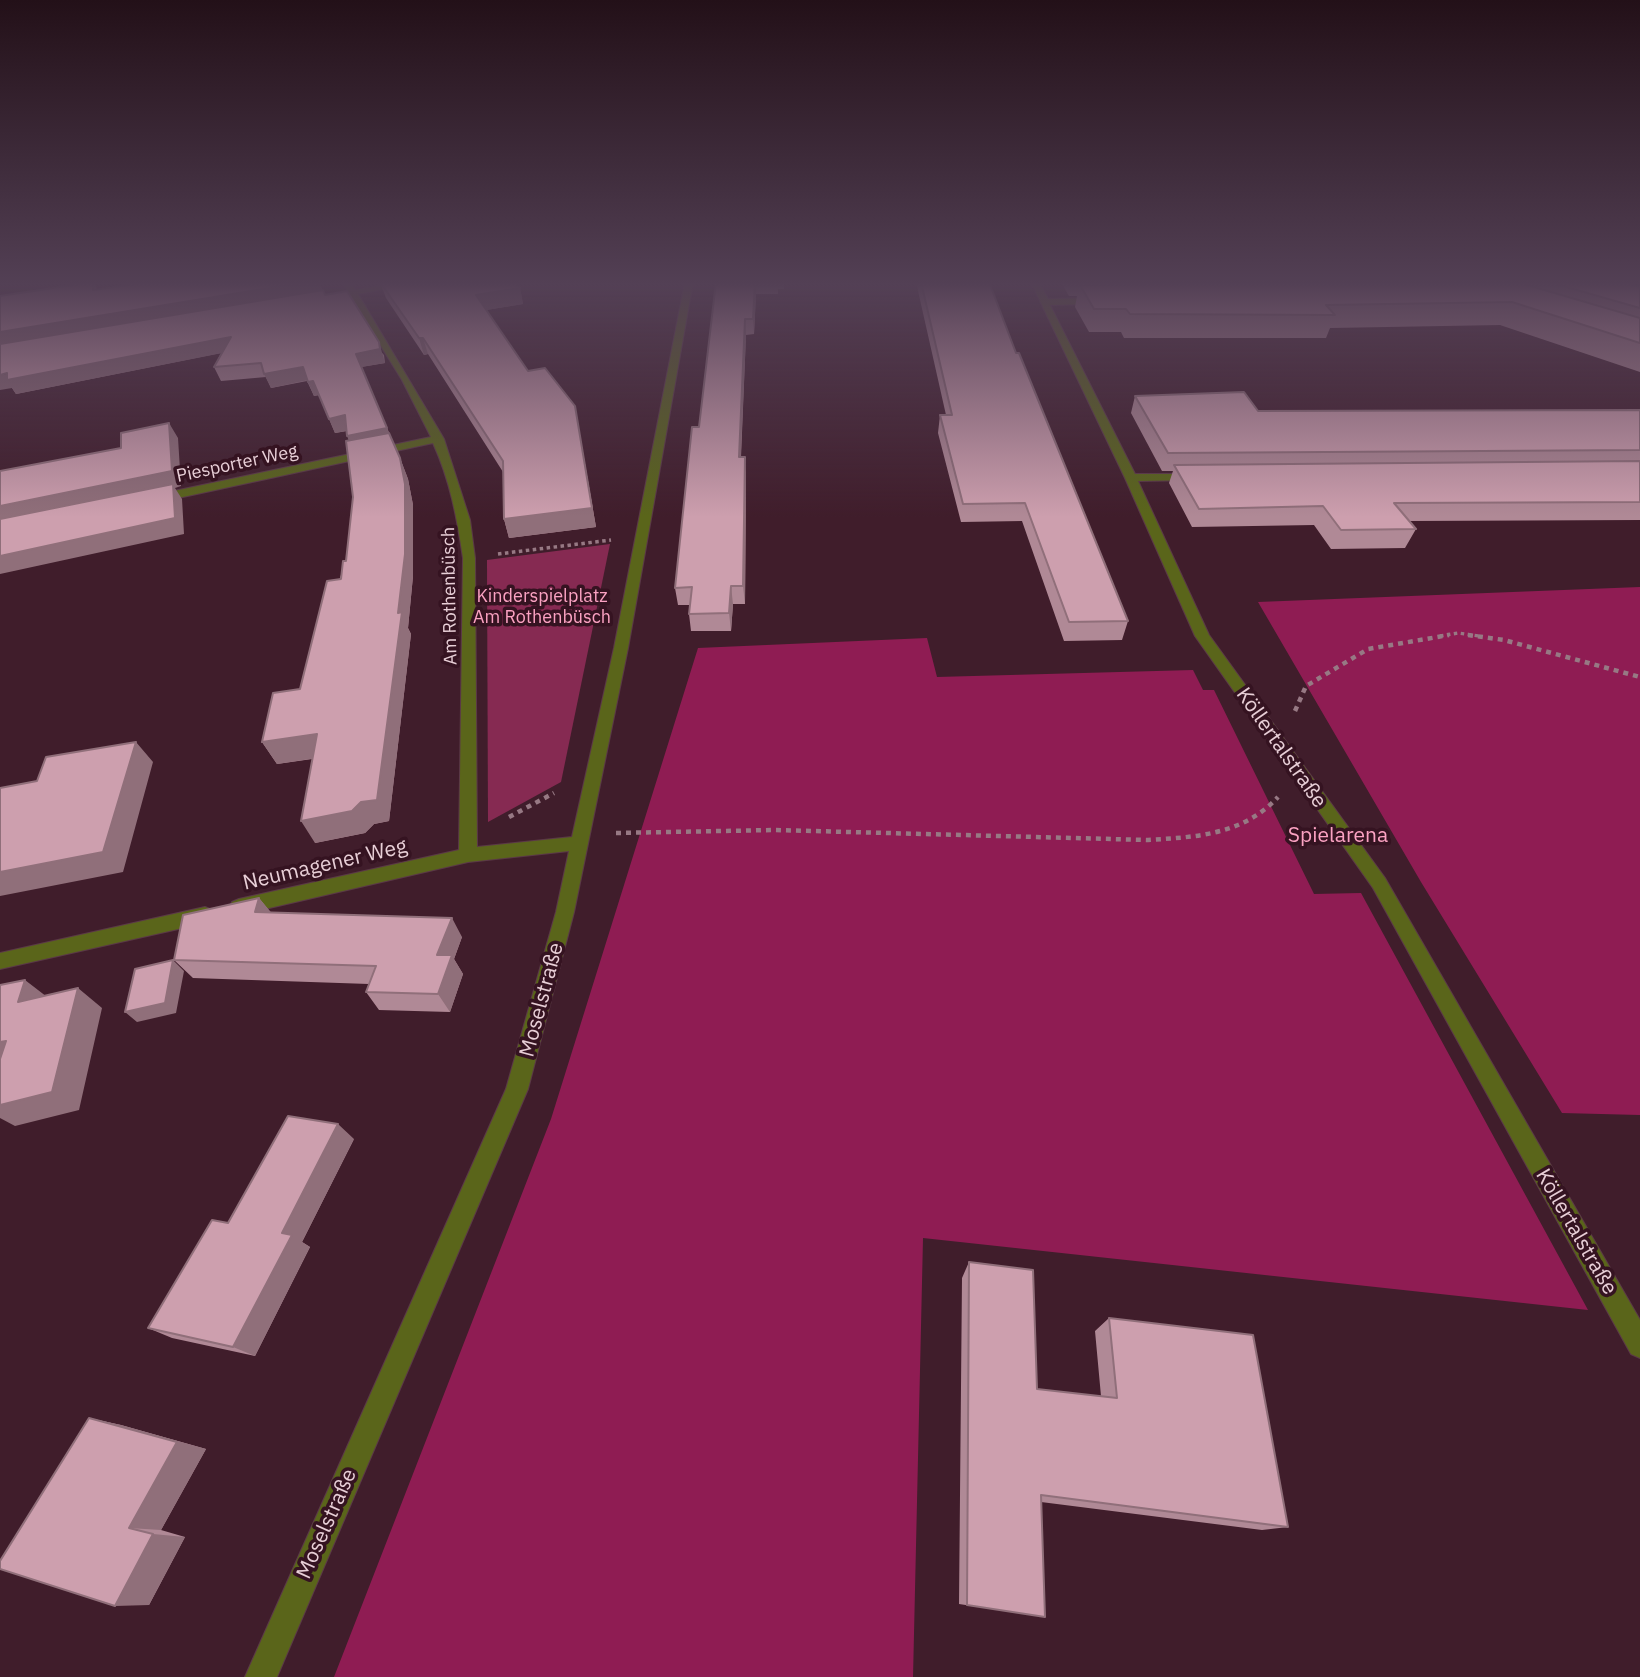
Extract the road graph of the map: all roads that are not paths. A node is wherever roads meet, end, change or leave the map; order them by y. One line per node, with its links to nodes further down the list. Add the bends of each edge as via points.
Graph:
1 (390, 360): 4 (street, Am Rothenbüsch)
2 (675, 360): 8 (street, Moselstraße)
3 (1074, 360): 6 (street, Köllertalstraße)
4 (439, 439): 7 (street, Piesporter Weg); 9 (street, Am Rothenbüsch, via 466,518 469,558)
5 (1213, 477): 6 (street)
6 (1131, 478): 11 (street, Köllertalstraße, via 1202,636 1379,883)
7 (146, 500)
8 (579, 843): 9 (street, Neumagener Weg); 12 (street, Moselstraße, via 542,1006 517,1089)
9 (468, 856): 10 (street, Neumagener Weg)
10 (0, 961)
11 (1640, 1345)
12 (261, 1677)

